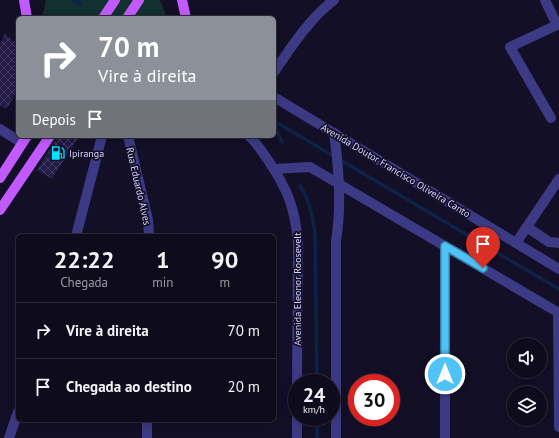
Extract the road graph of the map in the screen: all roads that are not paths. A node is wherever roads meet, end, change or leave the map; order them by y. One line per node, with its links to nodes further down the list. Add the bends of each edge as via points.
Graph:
1 (115, 0): 8 (main road)
2 (139, 0): 9 (main road)
3 (182, 0): 10 (main road)
4 (334, 0): 12 (street, via 299,36)
5 (545, 0): 11 (street)
6 (26, 1): 7 (main road)
7 (27, 16)
8 (105, 16)
9 (128, 16)
10 (186, 16)
11 (558, 24): 14 (street, via 510,47)
12 (276, 69)
13 (276, 98): 17 (street, Avenida Doutor Francisco Oliveira Canto)
14 (551, 118)
15 (0, 129): 16 (street)
16 (16, 135)
17 (335, 136): 26 (street); 31 (street, Avenida Doutor Francisco Oliveira Canto)
18 (49, 138): 27 (main road)
19 (101, 138): 29 (street)
20 (128, 138): 30 (street, Rua Eduardo Alves, via 148,220)
21 (251, 138): 23 (street, Avenida Eleonor Roosevelt)
22 (25, 139): 24 (main road)
23 (274, 169): 26 (street, via 310,167); 36 (street, Avenida Eleonor Roosevelt, via 289,196 296,221)
24 (0, 178)
25 (559, 179): 28 (street)
26 (339, 184): 33 (street); 44 (street, via 336,241)
27 (0, 210)
28 (527, 227): 31 (street); 32 (street, via 549,242)
29 (77, 234)
30 (149, 234)
31 (516, 243): 34 (street, Avenida Doutor Francisco Oliveira Canto)
32 (559, 243)
33 (445, 246): 35 (street); 45 (street)
34 (559, 269)
35 (559, 313): 40 (street)
36 (297, 374)
37 (16, 418): 41 (street)
38 (147, 422): 42 (street)
39 (297, 426): 43 (street)
40 (559, 427)
41 (10, 438)
42 (146, 438)
43 (297, 438)
44 (336, 438)
45 (445, 438)

